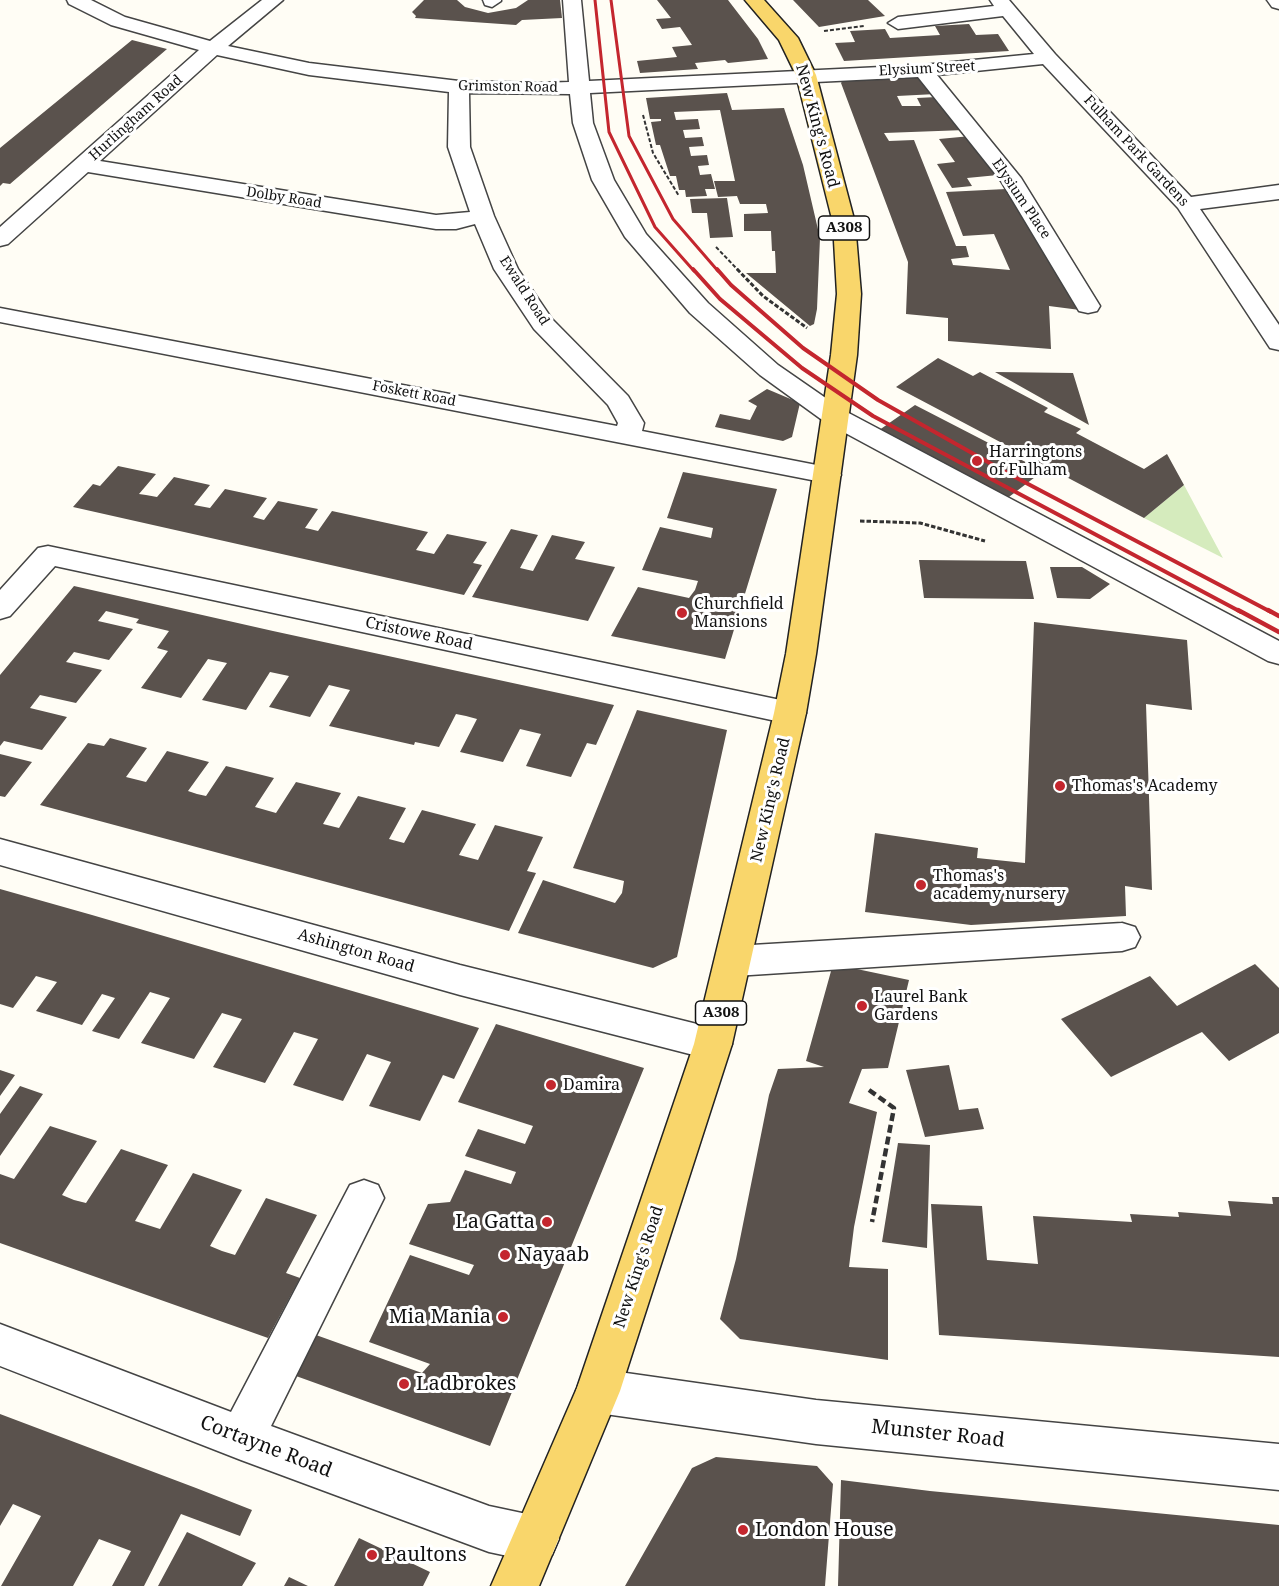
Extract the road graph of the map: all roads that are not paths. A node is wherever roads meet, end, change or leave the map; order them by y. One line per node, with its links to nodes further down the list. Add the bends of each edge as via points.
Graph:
1 (76, 0): 7 (street, Grimston Road, via 118,21)
2 (274, 0): 7 (street, Hurlingham Road)
3 (572, 0): 12 (street)
4 (753, 0): 10 (main road, New King's Road / A308, via 788,38)
5 (1003, 5): 6 (street); 8 (street, Fulham Park Gardens)
6 (898, 23)
7 (214, 48): 11 (street, Grimston Road, via 309,69); 13 (street, Hurlingham Road)
8 (1048, 58): 9 (street, Elysium Street); 15 (street, Fulham Park Gardens)
9 (923, 70): 10 (street, Elysium Street); 20 (street, Elysium Place, via 1010,178)
10 (806, 75): 12 (street, Grimston Road); 23 (main road, New King's Road / A308, via 844,223 849,294)
11 (459, 87): 12 (street, Grimston Road); 17 (street, Ewald Road, via 459,147)
12 (580, 87): 23 (street, via 583,123 603,180 636,237 699,308 769,370)
13 (85, 165): 17 (street, Dolby Road, via 436,222); 18 (street, Hurlingham Road)
14 (1279, 192): 15 (street)
15 (1186, 204): 22 (street, Fulham Park Gardens)
16 (0, 212): 18 (street)
17 (483, 216): 24 (street, Ewald Road, via 506,269 543,324 619,400 631,423)
18 (25, 217): 19 (street, Hurlingham Road)
19 (0, 239)
20 (1089, 306)
21 (0, 315): 24 (street, Foskett Road)
22 (1279, 343)
23 (834, 416): 25 (main road, New King's Road / A308); 27 (street)
24 (628, 435): 25 (street, Foskett Road)
25 (827, 475): 28 (main road, New King's Road / A308)
26 (0, 609): 28 (street, Cristowe Road, via 48,555)
27 (1279, 654)
28 (790, 713): 31 (main road, New King's Road / A308)
29 (0, 852): 32 (street, Ashington Road, via 460,980)
30 (1122, 937): 31 (street)
31 (735, 960): 32 (main road, New King's Road / A308)
32 (713, 1044): 35 (main road, New King's Road / A308)
33 (364, 1198): 36 (street)
34 (0, 1345): 36 (street, Cortayne Road)
35 (598, 1391): 37 (street, Munster Road, via 816,1422); 38 (main road, New King's Road / A308)
36 (241, 1438): 38 (street, Cortayne Road, via 489,1529)
37 (1279, 1467)
38 (536, 1539): 39 (main road, New King's Road / A308)
39 (515, 1586)

